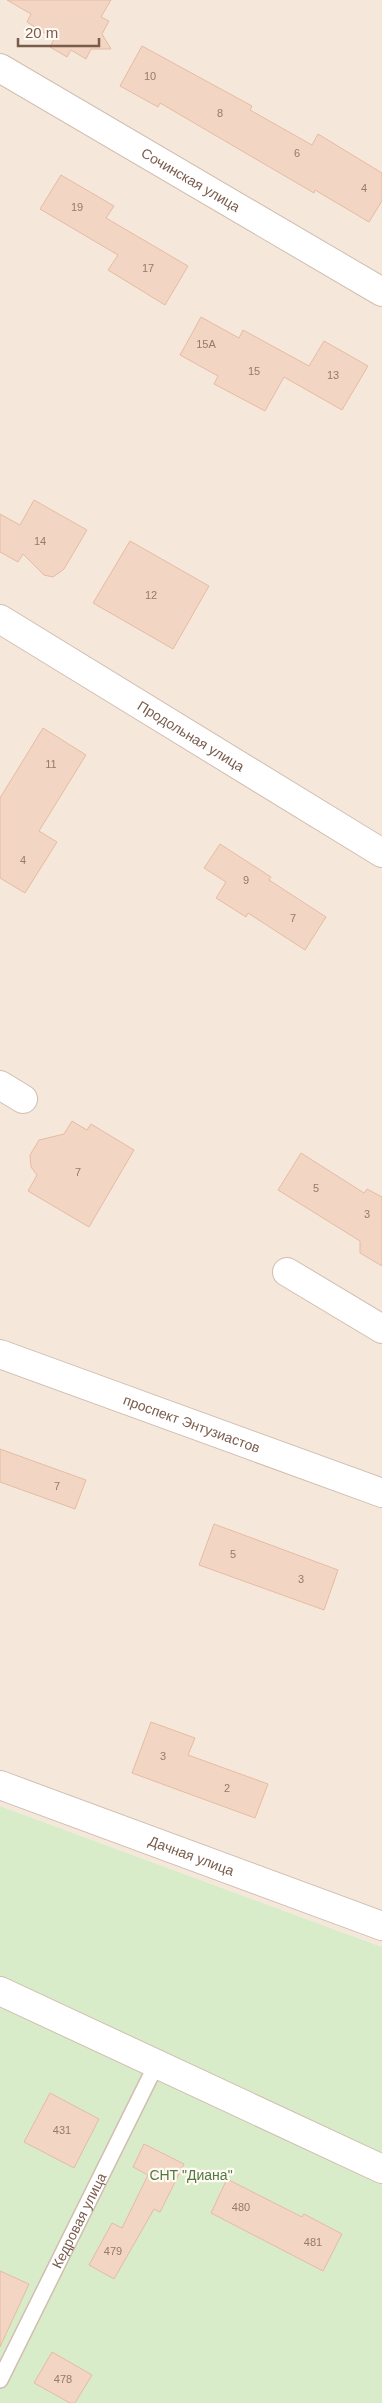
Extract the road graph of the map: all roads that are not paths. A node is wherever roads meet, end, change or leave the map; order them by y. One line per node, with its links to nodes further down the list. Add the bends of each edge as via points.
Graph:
1 (0, 68): 2 (street, Сочинская улица)
2 (382, 292)
3 (3, 628): 4 (street, Продольная улица)
4 (382, 853)
5 (0, 1085): 6 (street)
6 (23, 1100)
7 (288, 1272): 8 (street)
8 (382, 1329)
9 (0, 1354): 10 (street, проспект Энтузиастов)
10 (382, 1493)
11 (0, 1785): 12 (street, Дачная улица)
12 (382, 1926)
13 (0, 1991): 14 (street)
14 (157, 2063): 15 (street); 16 (lane, Кедровая улица)
15 (382, 2169)
16 (0, 2380)

